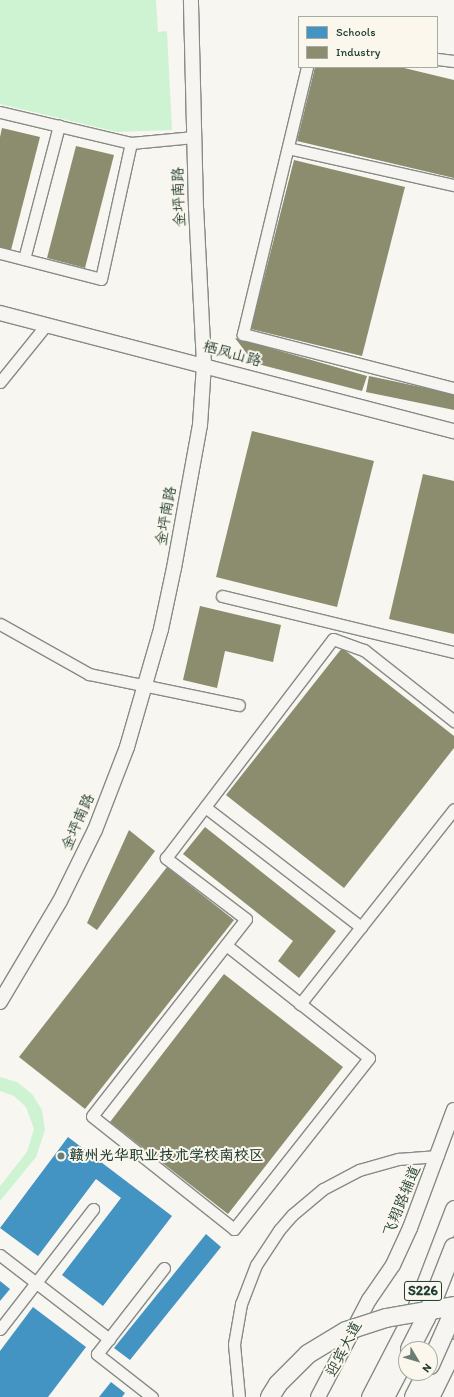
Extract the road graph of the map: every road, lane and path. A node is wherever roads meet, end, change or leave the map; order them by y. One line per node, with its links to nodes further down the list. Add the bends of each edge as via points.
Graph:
1 (191, 0): 7 (street, 金坪南路)
2 (438, 59): 3 (street)
3 (454, 62)
4 (307, 68): 9 (street)
5 (0, 112): 6 (street)
6 (59, 126): 8 (street); 12 (street)
7 (194, 137): 8 (street); 15 (street, 金坪南路)
8 (131, 143): 12 (street, via 101,279)
9 (288, 148): 10 (street); 17 (street, via 243,334)
10 (454, 185)
11 (0, 252): 12 (street)
12 (24, 259)
13 (0, 313): 14 (street, 栖凤山路)
14 (46, 324): 15 (street, 栖凤山路); 16 (street)
15 (204, 364): 18 (street, 栖凤山路); 22 (street, 金坪南路, via 200,425 161,629)
16 (0, 382)
17 (454, 388)
18 (454, 431)
19 (222, 596): 21 (street)
20 (0, 624): 22 (street, via 89,674)
21 (454, 652)
22 (145, 686): 23 (street); 29 (street, 金坪南路, via 127,747 96,830 60,901)
23 (239, 705)
24 (454, 721): 25 (street, via 364,650 333,639)
25 (205, 807): 27 (street); 28 (street, via 166,858 246,919)
26 (454, 809): 27 (street)
27 (361, 927): 30 (street)
28 (226, 945): 30 (street); 30 (street, via 92,1116 234,1229 369,1058)
29 (1, 997)
30 (300, 1004)
31 (454, 1110): 32 (street, 飞翔路辅道)
32 (438, 1156): 41 (street, 飞翔路辅道, via 396,1258); 56 (street, via 398,1159 359,1170 323,1189 278,1230 256,1265 241,1304 234,1344)
33 (93, 1209): 40 (street)
34 (454, 1209): 37 (main road, S226)
35 (454, 1247): 47 (highway, bridge, via 426,1318)
36 (0, 1255): 40 (street)
37 (432, 1267): 39 (street); 46 (main road, S226)
38 (164, 1268): 45 (street)
39 (454, 1269)
40 (36, 1283): 44 (street); 45 (street)
41 (369, 1300): 58 (street, 迎宾大道)
42 (454, 1306): 57 (highway, bridge, via 386,1318 346,1331 308,1354 278,1384)
43 (454, 1311): 48 (highway, bridge)
44 (0, 1329)
45 (109, 1339): 55 (street, via 97,1354)
46 (410, 1341)
47 (412, 1341)
48 (438, 1347)
49 (438, 1355): 50 (street)
50 (452, 1356): 54 (main road)
51 (398, 1358): 59 (main road, S226, via 385,1370)
52 (398, 1369): 60 (highway)
53 (422, 1381): 61 (highway)
54 (432, 1394)
55 (152, 1397)
56 (238, 1397)
57 (270, 1397)
58 (318, 1397)
59 (370, 1397)
60 (385, 1397)
61 (414, 1397)

